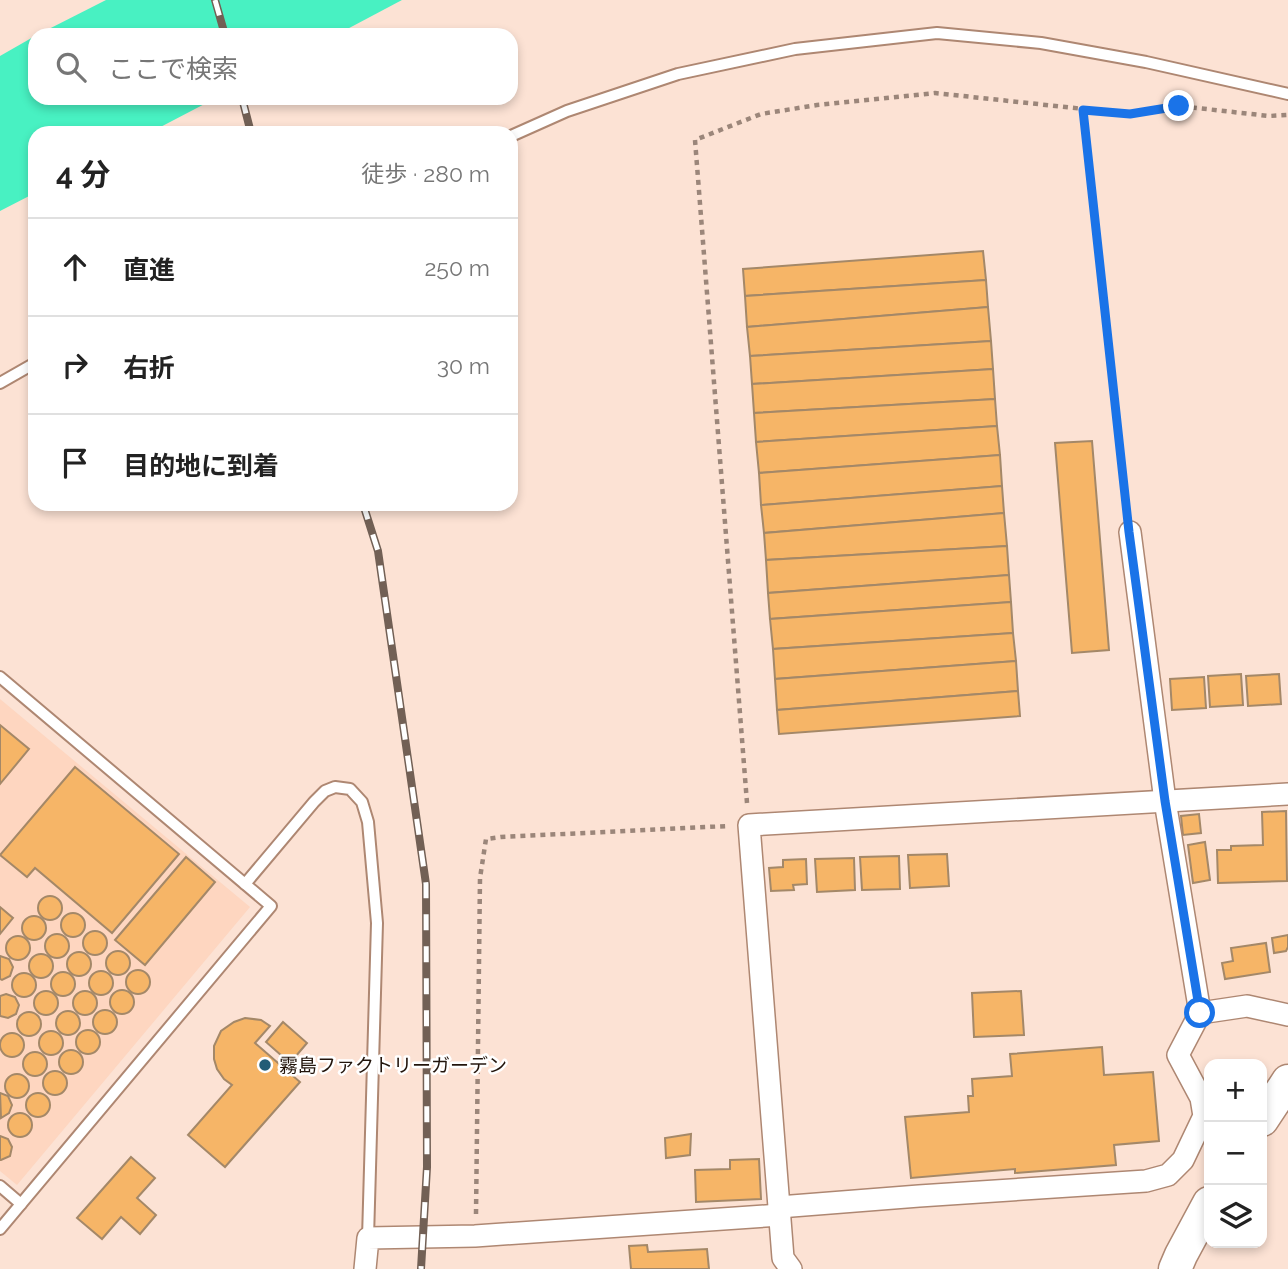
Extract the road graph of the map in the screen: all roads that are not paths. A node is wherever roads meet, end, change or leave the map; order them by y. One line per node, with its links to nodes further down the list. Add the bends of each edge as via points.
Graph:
1 (1288, 94): 2 (lane, via 1041,43 937,33 795,48 678,74 567,111)
2 (518, 133)
3 (28, 367): 4 (lane)
4 (0, 383)
5 (1129, 532): 8 (street)
6 (0, 677): 9 (lane)
7 (1288, 794): 8 (street)
8 (1165, 801): 10 (street); 16 (street, via 749,825)
9 (245, 884): 15 (lane, via 271,906); 19 (lane, via 326,791 350,789 362,802 377,923)
10 (1200, 1013): 11 (street, via 1247,1006); 16 (street, via 1178,1055 1201,1098 1204,1116 1183,1160 1168,1175 1146,1181 919,1196)
11 (1288, 1014)
12 (1288, 1081): 13 (main road)
13 (1267, 1112)
14 (0, 1186): 15 (lane)
15 (21, 1204): 18 (lane)
16 (780, 1211): 19 (street, via 475,1236); 21 (street, via 783,1258)
17 (1204, 1213): 22 (main road)
18 (0, 1229)
19 (368, 1238): 20 (street)
20 (365, 1269)
21 (791, 1269)
22 (1175, 1269)

